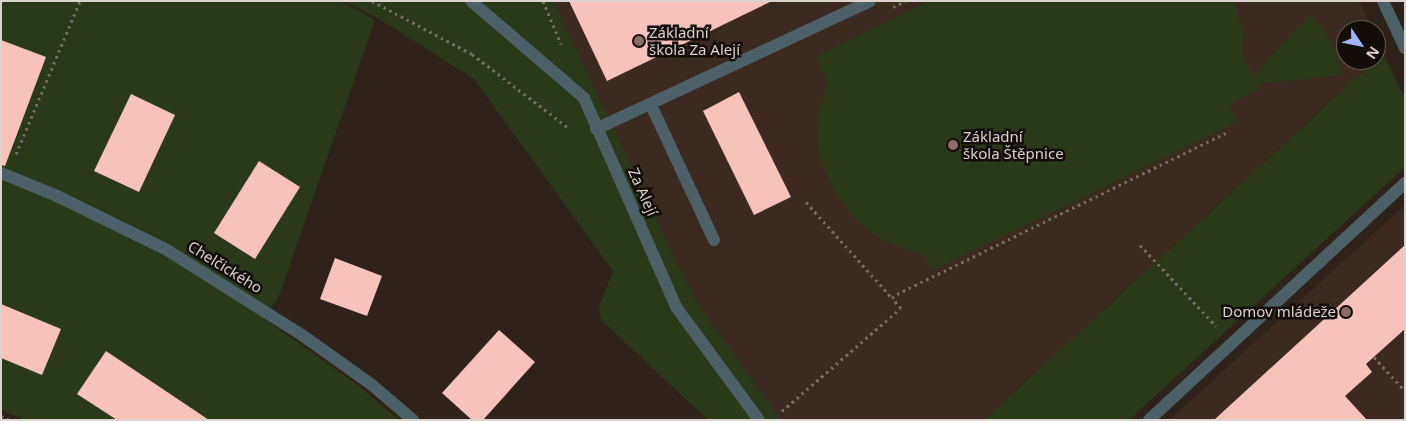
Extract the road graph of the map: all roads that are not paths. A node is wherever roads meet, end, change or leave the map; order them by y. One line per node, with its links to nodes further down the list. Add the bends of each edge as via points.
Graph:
1 (472, 1): 6 (street, Za Alejí, via 584,98)
2 (870, 1): 5 (street)
3 (1383, 1): 4 (street)
4 (1405, 48)
5 (651, 105): 6 (street); 9 (street)
6 (596, 129): 11 (street, Za Alejí, via 676,307)
7 (4, 174): 10 (street, Chelčického, via 167,250 302,335 372,385)
8 (1405, 183): 12 (street)
9 (714, 240)
10 (413, 420)
11 (759, 420)
12 (1149, 420)

